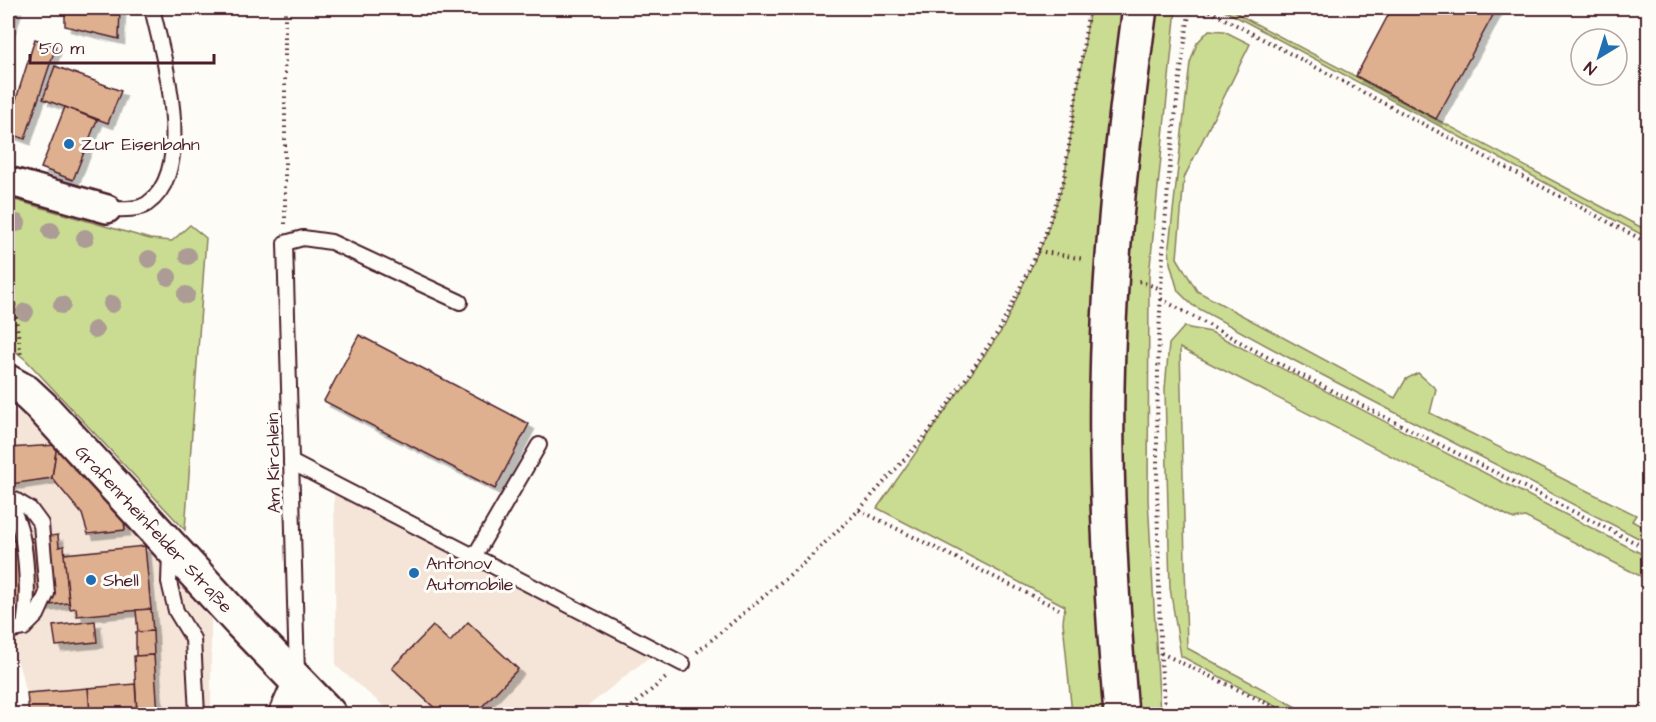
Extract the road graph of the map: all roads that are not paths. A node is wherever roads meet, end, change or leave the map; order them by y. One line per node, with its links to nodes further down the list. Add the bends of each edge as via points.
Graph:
1 (152, 8): 4 (lane, via 174,119 171,167 160,192 146,205)
2 (1140, 8): 19 (main road, via 1122,143 1107,388 1109,577)
3 (8, 181): 4 (street)
4 (106, 209)
5 (460, 302): 8 (lane, Am Kirchlein, via 332,242 303,238 285,243)
6 (11, 383): 10 (main road, Grafenrheinfelder Straße, via 42,407)
7 (539, 446): 11 (lane)
8 (291, 462): 11 (lane); 15 (lane, Am Kirchlein)
9 (8, 502): 12 (lane, via 21,528 27,610); 12 (lane, via 15,500 30,508 41,524 48,593 37,615)
10 (173, 548): 15 (main road, Grafenrheinfelder Straße); 16 (lane, via 169,554 169,582 176,611 193,639)
11 (474, 558): 14 (lane)
12 (24, 628): 13 (lane)
13 (8, 631)
14 (683, 664)
15 (297, 682): 17 (street); 18 (main road, Grafenrheinfelder Straße)
16 (197, 714)
17 (283, 714)
18 (329, 714)
19 (1121, 714)

